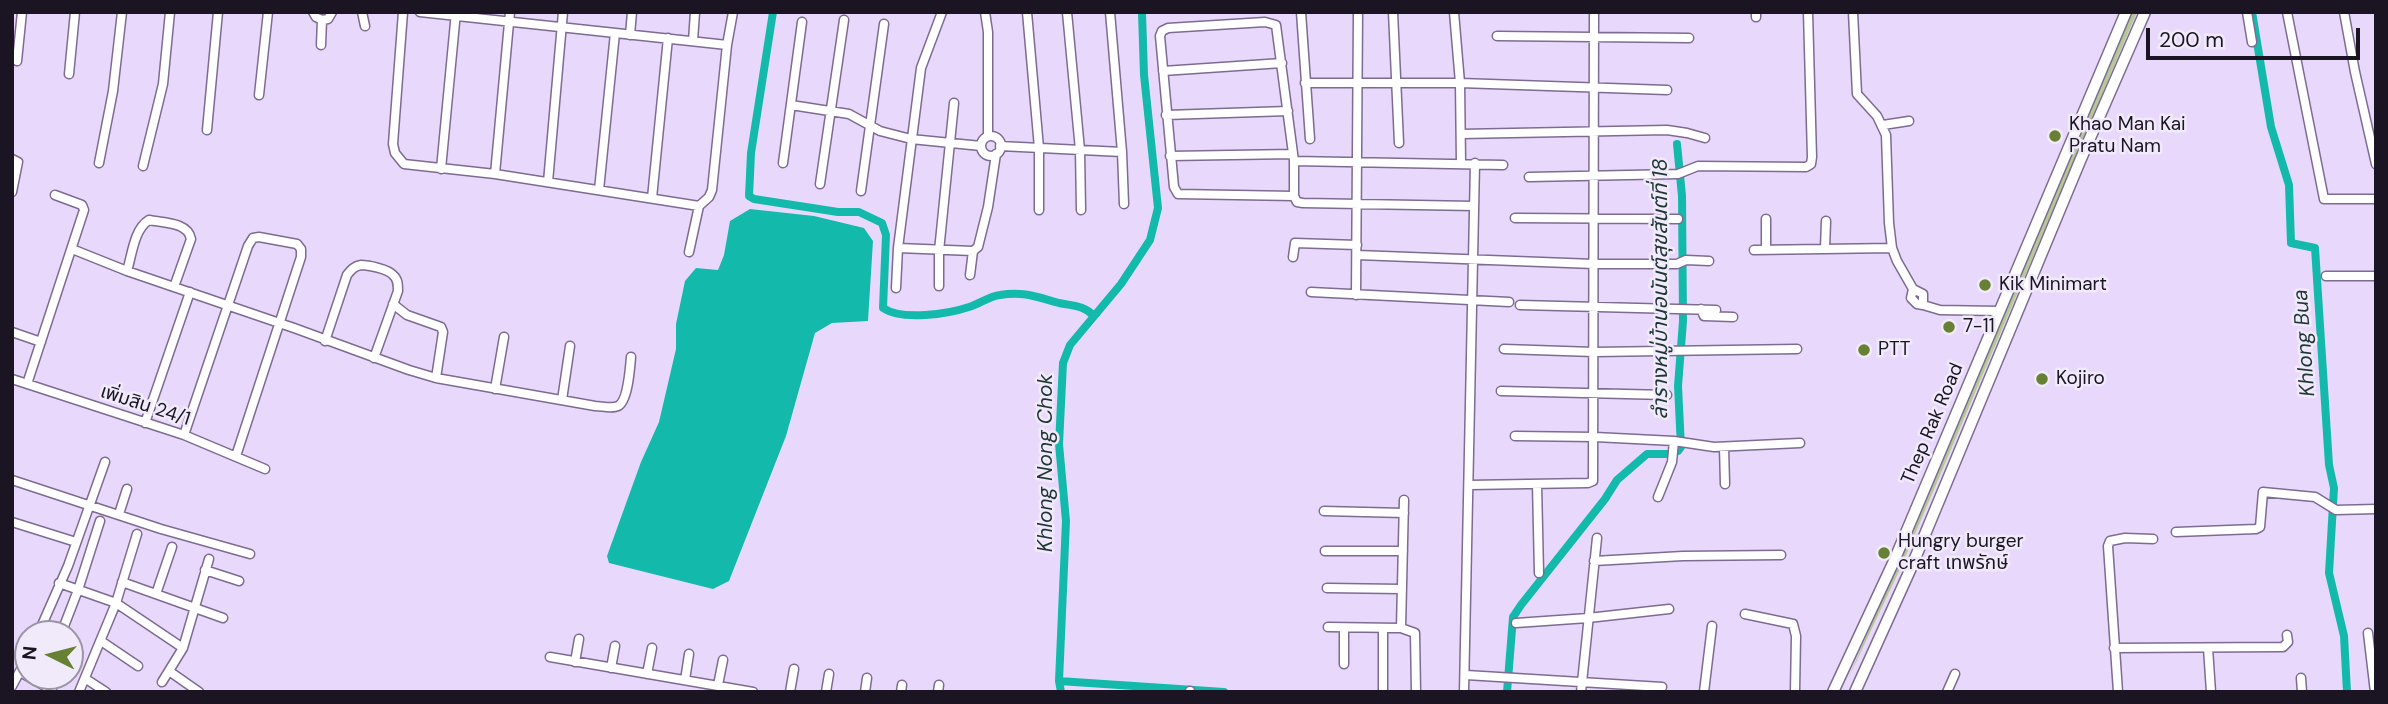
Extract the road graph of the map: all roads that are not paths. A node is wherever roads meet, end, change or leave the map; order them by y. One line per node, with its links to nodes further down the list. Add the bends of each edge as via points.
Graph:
1 (22, 12): 52 (street)
2 (75, 12): 55 (street)
3 (122, 12): 88 (street)
4 (170, 12): 95 (street, via 163,83)
5 (218, 12): 71 (street)
6 (268, 12): 62 (street)
7 (313, 12): 35 (street)
8 (332, 12): 35 (street)
9 (362, 12): 40 (street)
10 (403, 12): 96 (street, via 395,153 404,164)
11 (420, 12): 34 (street)
12 (510, 12): 37 (street)
13 (563, 12): 41 (street)
14 (632, 12): 43 (street)
15 (695, 12): 48 (street)
16 (733, 12): 51 (street)
17 (942, 12): 76 (street, via 921,68)
18 (985, 12): 74 (street)
19 (1027, 12): 81 (street)
20 (1067, 12): 83 (street)
21 (1110, 12): 84 (street)
22 (1301, 12): 56 (street)
23 (1357, 12): 57 (street)
24 (1393, 12): 58 (street)
25 (1454, 12): 59 (street)
26 (1594, 12): 47 (street)
27 (1808, 12): 98 (street, via 1811,164 1698,166 1681,172)
28 (1853, 12): 69 (street, via 1857,94)
29 (2126, 12): 153 (main road, Thep Rak Road)
30 (2145, 12): 258 (main road, Thep Rak Road)
31 (2247, 12): 49 (street)
32 (2287, 12): 108 (street, via 2324,199)
33 (2344, 12): 94 (street)
34 (456, 15): 37 (street); 96 (street)
35 (322, 20): 50 (street)
36 (844, 20): 65 (street)
37 (509, 22): 41 (street); 97 (street)
38 (802, 22): 64 (street)
39 (884, 24): 70 (street)
40 (365, 26)
41 (561, 28): 42 (street); 100 (street)
42 (615, 33): 43 (street); 102 (street)
43 (630, 34): 45 (street)
44 (1496, 36): 47 (street)
45 (668, 38): 48 (street); 107 (street)
46 (1689, 38): 47 (street)
47 (1594, 39): 60 (street)
48 (693, 41): 51 (street)
49 (2252, 42)
50 (321, 45)
51 (727, 45): 109 (street, via 712,190)
52 (17, 61)
53 (1282, 63): 54 (street); 54 (street, via 1272,22 1168,28 1160,36); 66 (street)
54 (1163, 71): 67 (street)
55 (69, 74)
56 (1305, 83): 57 (street); 77 (street)
57 (1357, 83): 58 (street); 90 (street)
58 (1396, 83): 59 (street); 78 (street)
59 (1460, 83): 60 (street); 73 (street)
60 (1593, 88): 61 (street); 72 (street)
61 (1667, 90)
62 (260, 95)
63 (954, 103): 79 (street)
64 (792, 105): 65 (street); 89 (street)
65 (830, 111): 70 (street, via 849,114); 101 (street)
66 (1288, 111): 67 (street); 86 (street)
67 (1167, 115): 85 (street)
68 (1909, 121): 69 (street)
69 (1882, 125): 122 (street, via 1888,146)
70 (871, 126): 76 (street); 104 (street)
71 (207, 131)
72 (1593, 132): 73 (street); 75 (street, via 1667,130); 98 (street)
73 (1461, 134): 91 (street)
74 (988, 136): 80 (street); 82 (street, via 997,138)
75 (1705, 138)
76 (911, 139): 79 (street); 121 (street)
77 (1310, 139)
78 (1399, 143)
79 (949, 144): 80 (street); 127 (street)
80 (981, 146): 82 (street, via 985,154)
81 (1039, 148): 82 (street); 83 (street); 113 (street)
82 (998, 150): 128 (street, via 981,241)
83 (1080, 150): 84 (street); 114 (street)
84 (1122, 152): 110 (street)
85 (1170, 156): 86 (street); 106 (street, via 1178,194)
86 (1293, 157): 90 (street); 106 (street)
87 (12, 159): 103 (street, via 18,168)
88 (99, 163)
89 (783, 163)
90 (1357, 163): 91 (street); 111 (street)
91 (1461, 163): 92 (street)
92 (1475, 163): 93 (street); 112 (street)
93 (1503, 164)
94 (2376, 164)
95 (143, 166)
96 (441, 169): 97 (street)
97 (495, 174): 100 (street)
98 (1594, 175): 99 (street); 116 (street)
99 (1529, 177)
100 (548, 182): 102 (street)
101 (820, 184)
102 (599, 190): 107 (street)
103 (12, 191)
104 (862, 191)
105 (55, 195): 123 (street, via 84,207)
106 (1294, 196): 111 (street, via 1303,203)
107 (652, 198): 109 (street)
108 (2376, 199)
109 (699, 205): 129 (street)
110 (1124, 205)
111 (1357, 205): 112 (street); 120 (street)
112 (1474, 206): 132 (street)
113 (1039, 210)
114 (1081, 210)
115 (1515, 218): 116 (street)
116 (1595, 219): 117 (street); 134 (street)
117 (1678, 219)
118 (1766, 219): 126 (street)
119 (1826, 221): 124 (street)
120 (1357, 245): 130 (street); 131 (street, via 1295,243)
121 (898, 248): 127 (street); 141 (street)
122 (1892, 248): 124 (street); 153 (street, via 1913,289 1922,292 1923,305 1940,310)
123 (72, 249): 135 (street); 159 (street)
124 (1825, 249): 126 (street)
125 (1754, 250): 126 (street)
126 (1766, 250)
127 (939, 251): 128 (street); 139 (street)
128 (973, 251): 136 (street)
129 (689, 252)
130 (1357, 255): 132 (street); 144 (street)
131 (1293, 257)
132 (1473, 260): 134 (street); 145 (street)
133 (1710, 261): 134 (street)
134 (1594, 264): 150 (street)
135 (127, 271): 140 (street); 140 (street, via 144,223 185,227 191,239)
136 (970, 275)
137 (2326, 276): 138 (street)
138 (2376, 276)
139 (939, 286)
140 (174, 287): 142 (street)
141 (896, 288)
142 (190, 292): 147 (street); 174 (street)
143 (1311, 292): 144 (street)
144 (1356, 295): 145 (street)
145 (1471, 301): 146 (street); 187 (street)
146 (1509, 302)
147 (227, 304): 155 (street); 155 (street, via 253,238 297,244 301,257); 175 (street)
148 (393, 304): 158 (street, via 398,291 394,276 360,265 352,268); 165 (street); 166 (street, via 407,316 441,327)
149 (1520, 305): 150 (street)
150 (1595, 308): 151 (street); 163 (street)
151 (1701, 309): 152 (street); 154 (street, via 1704,316)
152 (1716, 310)
153 (1999, 311): 250 (main road, Thep Rak Road)
154 (1733, 317)
155 (279, 323): 158 (street); 181 (street)
156 (12, 332): 159 (street)
157 (504, 337): 169 (street)
158 (325, 341): 165 (street)
159 (41, 342): 168 (street)
160 (570, 346): 173 (street)
161 (1504, 349): 163 (street)
162 (1797, 349): 163 (street)
163 (1594, 352): 171 (street)
164 (631, 357): 173 (street, via 621,405)
165 (374, 358): 166 (street)
166 (436, 378): 169 (street)
167 (12, 379): 168 (street, เพิ่มสิน 24/1)
168 (27, 384): 174 (street, เพิ่มสิน 24/1)
169 (495, 389): 173 (street)
170 (1501, 391): 171 (street)
171 (1595, 393): 172 (street); 177 (street)
172 (1667, 395)
173 (562, 400)
174 (145, 422): 175 (street, เพิ่มสิน 24/1)
175 (184, 435): 181 (street, เพิ่มสิน 24/1)
176 (1515, 436): 177 (street)
177 (1595, 437): 178 (street); 185 (street, via 1594,481)
178 (1677, 442): 180 (street); 189 (street)
179 (1800, 443): 180 (street)
180 (1724, 447): 186 (street)
181 (236, 456): 183 (street, เพิ่มสิน 24/1)
182 (105, 462): 191 (street)
183 (265, 469)
184 (12, 480): 191 (street)
185 (1537, 484): 187 (street); 211 (street)
186 (1724, 484)
187 (1469, 485): 255 (street)
188 (127, 489): 195 (street)
189 (1658, 497)
190 (1404, 500): 194 (street)
191 (90, 504): 195 (street); 202 (street)
192 (2376, 509): 198 (street, via 2336,510 2320,499 2263,492 2260,527 2256,529)
193 (1324, 511): 194 (street)
194 (1404, 513): 205 (street)
195 (119, 514): 206 (street)
196 (100, 521): 217 (street)
197 (12, 522): 202 (street)
198 (2176, 533)
199 (137, 534): 213 (street)
200 (1597, 538): 209 (street)
201 (2153, 539): 240 (street, via 2115,539 2108,546)
202 (76, 542): 214 (street)
203 (172, 547): 218 (street)
204 (1325, 551): 205 (street)
205 (1403, 551): 216 (street)
206 (250, 554)
207 (1781, 555): 209 (street)
208 (209, 559): 210 (street)
209 (1594, 561): 224 (street)
210 (205, 570): 212 (street); 220 (street)
211 (1539, 573)
212 (239, 580)
213 (122, 582): 218 (street); 219 (street)
214 (59, 583): 217 (street); 225 (street)
215 (1327, 588): 216 (street)
216 (1402, 589): 232 (street)
217 (78, 590): 219 (street); 226 (street)
218 (156, 594): 220 (street)
219 (116, 603): 236 (street); 238 (street)
220 (195, 608): 223 (street); 238 (street)
221 (1669, 608): 224 (street)
222 (1745, 614): 277 (street, via 1793,624)
223 (223, 618)
224 (1588, 618): 227 (street); 262 (street)
225 (44, 620)
226 (66, 620)
227 (1516, 623)
228 (1712, 626): 276 (street)
229 (1328, 627): 230 (street)
230 (1344, 628): 231 (street); 246 (street)
231 (1383, 628): 232 (street); 272 (street)
232 (1401, 628): 273 (street, via 1415,633)
233 (2368, 633): 284 (street)
234 (2287, 635): 241 (street, via 2283,647)
235 (579, 639): 245 (street)
236 (101, 641): 247 (street); 256 (street)
237 (615, 646): 248 (street)
238 (183, 648): 251 (street)
239 (652, 648): 252 (street)
240 (2114, 648): 241 (street); 281 (street)
241 (2208, 648): 282 (street)
242 (689, 654): 260 (street)
243 (550, 657): 245 (street)
244 (723, 660): 263 (street)
245 (575, 662): 248 (street)
246 (1344, 664)
247 (138, 666)
248 (611, 668): 252 (street)
249 (794, 669): 269 (street)
250 (1844, 669): 258 (main road, via 1849,683); 278 (main road, Thep Rak Road)
251 (169, 671): 261 (street); 267 (street)
252 (647, 674): 260 (street)
253 (829, 674): 270 (street)
254 (1955, 674): 280 (street)
255 (1466, 675): 262 (street); 274 (street)
256 (86, 678): 265 (street); 266 (street)
257 (867, 678): 271 (street)
258 (1861, 678): 279 (main road, Thep Rak Road)
259 (2301, 678): 283 (street)
260 (685, 680): 263 (street)
261 (162, 682)
262 (1582, 682): 264 (street); 275 (street)
263 (718, 685): 268 (street)
264 (1662, 687)
265 (79, 692)
266 (106, 692)
267 (199, 692)
268 (753, 692)
269 (790, 692)
270 (826, 692)
271 (865, 692)
272 (1383, 692)
273 (1416, 692)
274 (1464, 692)
275 (1581, 692)
276 (1704, 692)
277 (1795, 692)
278 (1833, 692)
279 (1855, 692)
280 (1947, 692)
281 (2118, 692)
282 (2211, 692)
283 (2302, 692)
284 (2375, 692)

